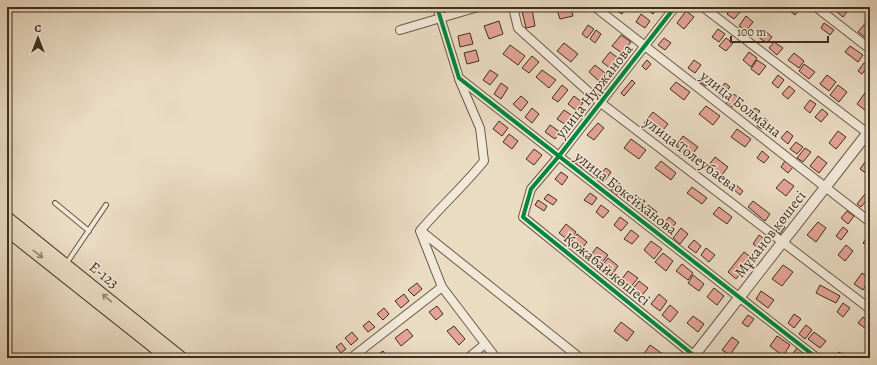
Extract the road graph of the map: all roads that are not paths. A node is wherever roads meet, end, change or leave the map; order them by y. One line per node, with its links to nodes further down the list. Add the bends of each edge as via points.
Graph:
1 (437, 7): 8 (street)
2 (478, 7): 8 (street)
3 (513, 7): 13 (street, улица Толеубаева, via 518,28)
4 (595, 7): 10 (street, улица Болмана)
5 (675, 7): 10 (street, улица Нуржанова)
6 (703, 7): 14 (street)
7 (816, 7): 11 (street)
8 (439, 18): 9 (street); 12 (street)
9 (400, 30)
10 (644, 46): 13 (street, улица Нуржанова); 16 (street, улица Болмана)
11 (870, 48)
12 (459, 78): 15 (street, улица Бокейханова); 24 (street, via 480,128 484,161)
13 (601, 103): 15 (street, улица Нуржанова); 25 (street, улица Толеубаева)
14 (869, 133): 16 (street, Мұканов көшесі)
15 (559, 156): 17 (street, улица Нуржанова); 28 (street, улица Бокейханова)
16 (825, 187): 21 (street, улица Болмана); 25 (street, Мұканов көшесі)
17 (531, 189): 31 (street, Қожабай көшесі, via 523,217)
18 (55, 203): 23 (lane)
19 (106, 204): 23 (lane)
20 (7, 218): 26 (main road, Е-123)
21 (870, 222)
22 (7, 230): 32 (main road, Е-123, one-way to 32)
23 (89, 231): 26 (lane)
24 (420, 231): 27 (street); 37 (street)
25 (783, 242): 28 (street, Мұканов көшесі); 29 (street, улица Толеубаева)
26 (66, 265): 33 (main road, Е-123, one-way to 26)
27 (442, 288): 30 (street); 34 (street)
28 (740, 297): 31 (street, Мұканов көшесі); 38 (street, улица Бокейханова)
29 (870, 309)
30 (485, 344): 35 (street); 36 (street)
31 (694, 357)
32 (168, 358)
33 (181, 358)
34 (351, 358)
35 (468, 358)
36 (496, 358)
37 (580, 358)
38 (817, 358)

